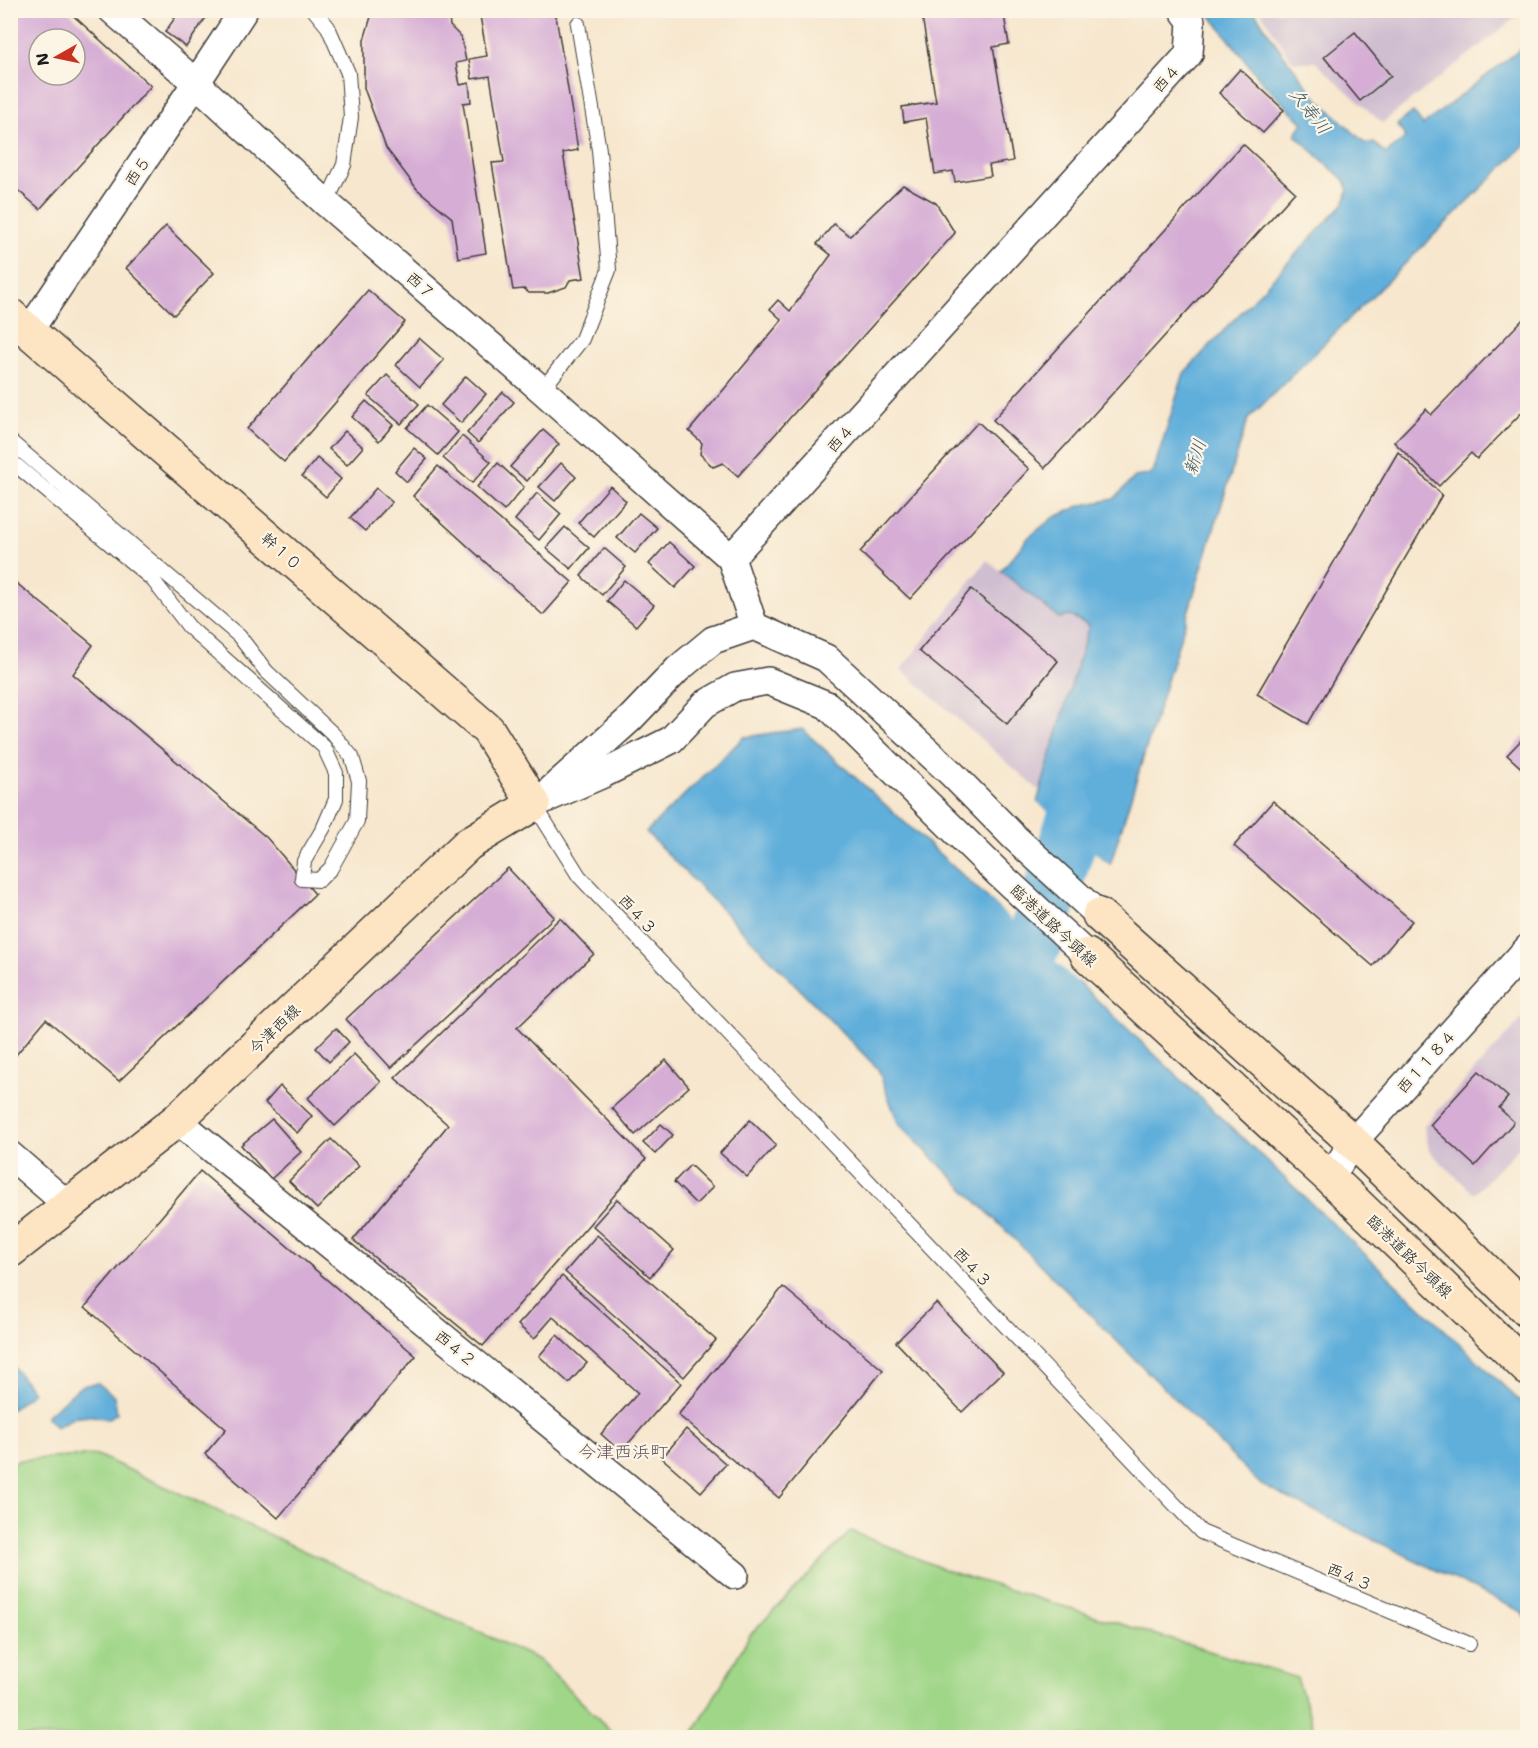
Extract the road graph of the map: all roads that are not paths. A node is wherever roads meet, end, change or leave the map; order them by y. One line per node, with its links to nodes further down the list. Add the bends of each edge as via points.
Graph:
1 (112, 10): 6 (street, 西７)
2 (244, 10): 6 (street, 西５)
3 (314, 10): 7 (lane, via 328,27 348,73 351,117 344,165)
4 (1183, 10): 12 (street, 西４, via 1191,21 1189,54)
5 (578, 24): 9 (lane, via 599,150 609,270 582,339)
6 (196, 83): 7 (street, 西７); 8 (street, 西５)
7 (326, 203): 9 (street, 西７)
8 (20, 323): 14 (street, 幹１０, via 488,730)
9 (542, 390): 12 (street, 西７)
10 (10, 441): 11 (lane, via 239,636 266,671 352,757 359,781 357,821 332,868 319,880 302,879 304,861 336,799 336,773 324,747 189,627 153,580)
11 (10, 460)
12 (731, 558): 13 (street)
13 (754, 626): 14 (street, via 713,640); 15 (street, via 826,658)
14 (534, 804): 17 (street, 臨港道路今頭線, via 671,740 705,704 735,687 768,681 827,705); 18 (street, 今津西線, via 468,844); 27 (lane, 西４３, via 579,876 1201,1532)
15 (1100, 915): 19 (street)
16 (1527, 948): 19 (street, 西１１８４)
17 (1087, 955): 21 (street, 臨港道路今頭線)
18 (177, 1120): 22 (street, 今津西線); 26 (street, 西４２)
19 (1353, 1142): 21 (street, 西１１８４); 24 (street)
20 (10, 1155): 22 (street)
21 (1330, 1178): 25 (street, 臨港道路今頭線)
22 (68, 1205): 23 (street, 今津西線)
23 (10, 1251)
24 (1527, 1311)
25 (1527, 1369)
26 (735, 1575)
27 (1469, 1644)

